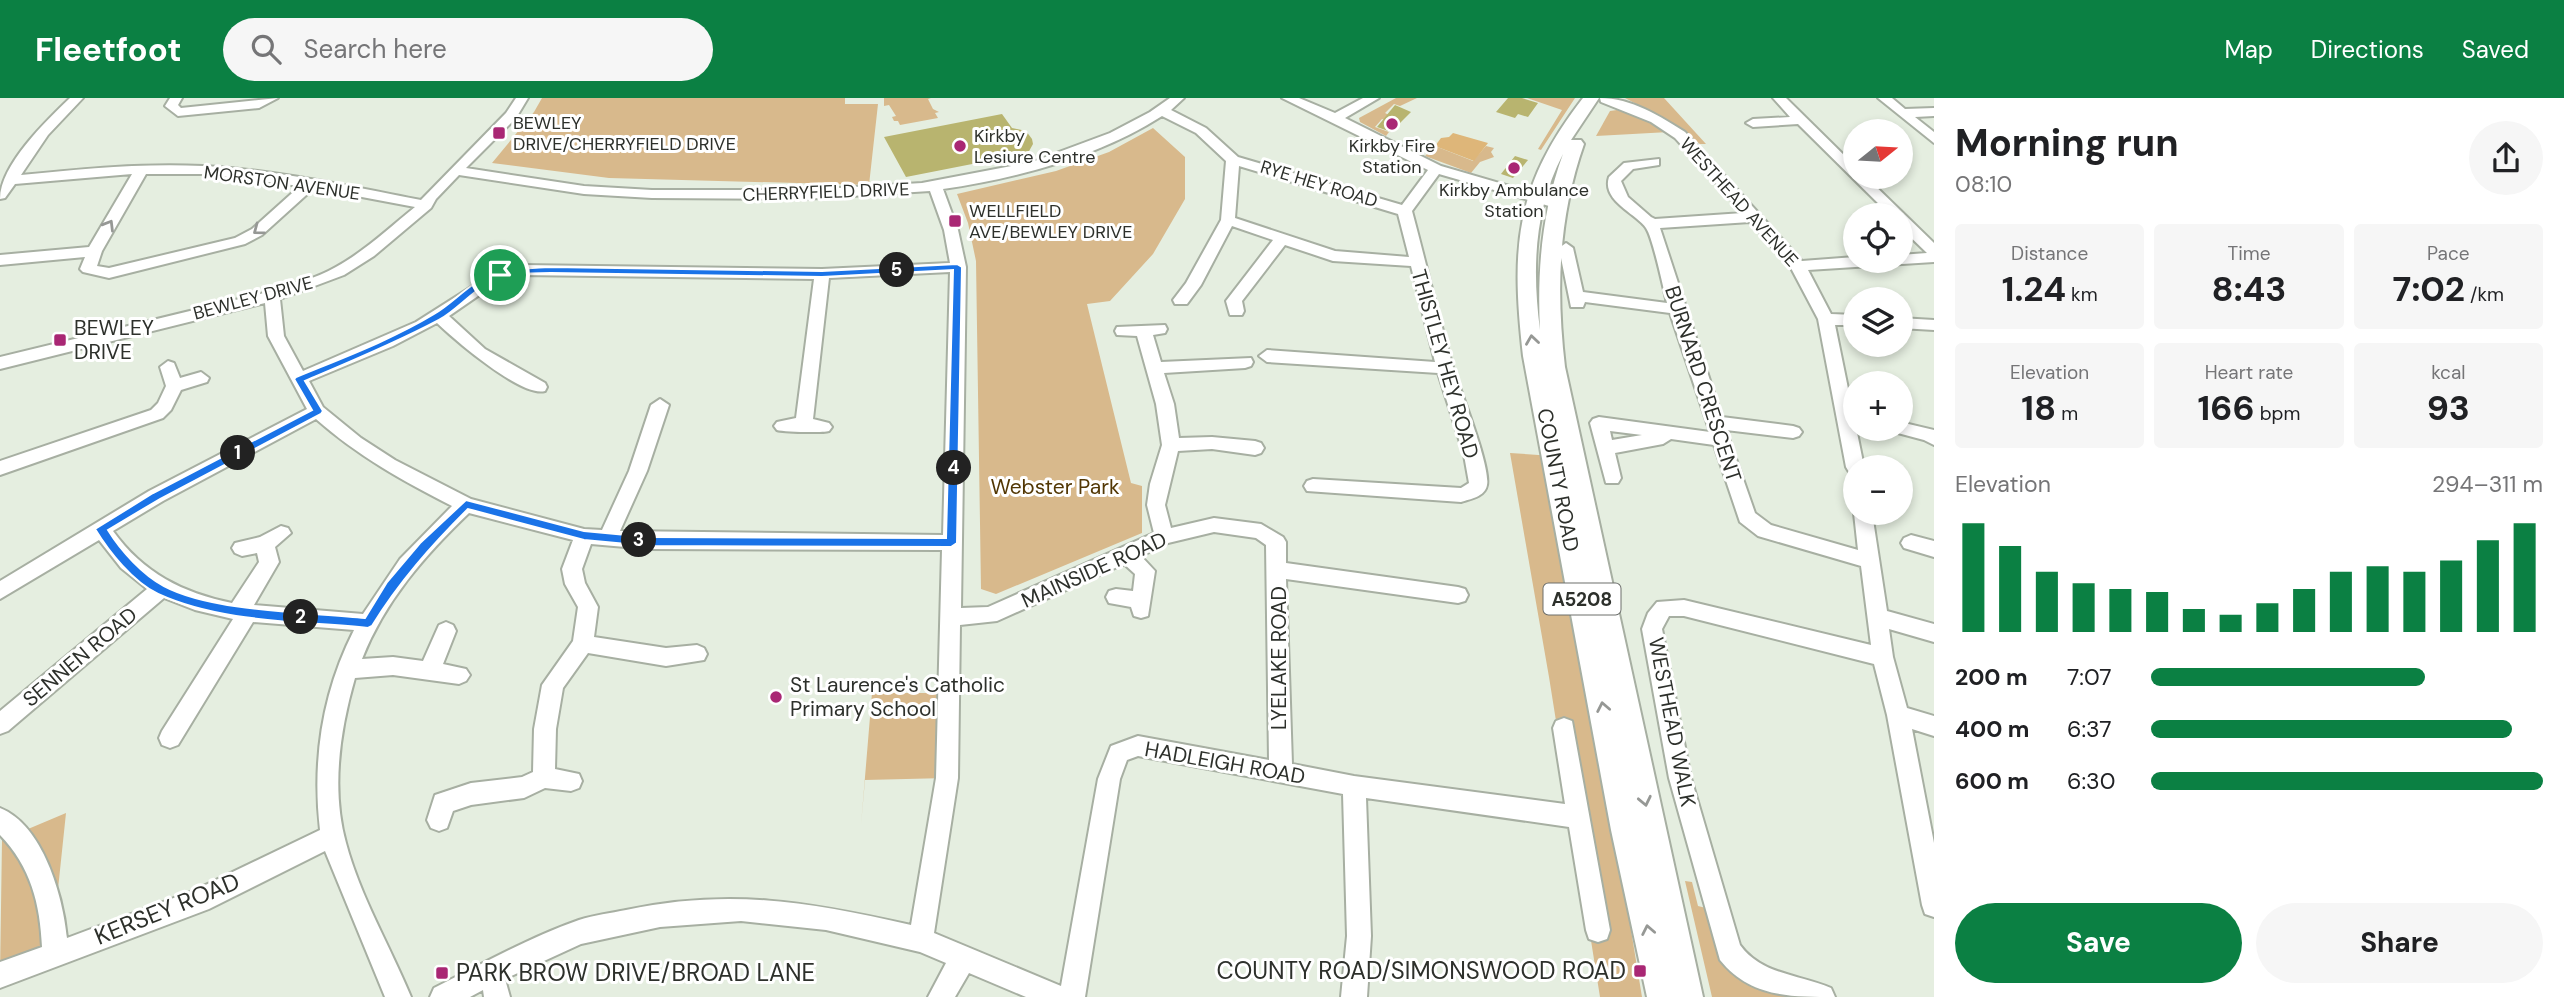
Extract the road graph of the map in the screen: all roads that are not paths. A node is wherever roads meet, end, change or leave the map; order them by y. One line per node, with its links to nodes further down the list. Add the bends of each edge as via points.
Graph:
1 (77, 98): 24 (street, via 43,132)
2 (176, 98): 3 (street, via 171,106 178,112 259,104)
3 (272, 98)
4 (522, 98): 23 (street, BEWLEY DRIVE)
5 (1178, 98): 11 (street, CHERRYFIELD DRIVE)
6 (1288, 98): 14 (street)
7 (1373, 98): 14 (street)
8 (1602, 98): 29 (main road, COUNTY ROAD / A5208); 33 (street, WESTHEAD AVENUE, via 1680,135)
9 (1779, 98): 15 (street)
10 (1884, 98): 13 (street)
11 (1162, 110): 19 (street, via 1196,125); 26 (street, CHERRYFIELD DRIVE, via 1065,156)
12 (1934, 112): 13 (street)
13 (1903, 113): 17 (street)
14 (1335, 118): 21 (street)
15 (1800, 120): 16 (street); 20 (street)
16 (1753, 123)
17 (1934, 139)
18 (1642, 159): 35 (street, via 1618,173 1614,184 1626,203)
19 (1233, 160): 32 (street, RYE HEY ROAD); 34 (street)
20 (1843, 161)
21 (1436, 169): 29 (street); 32 (street)
22 (141, 170): 24 (street, MORSTON AVENUE); 25 (street, MORSTON AVENUE, via 222,172); 38 (street, one-way to 22)
23 (458, 171): 26 (street, CHERRYFIELD DRIVE, via 586,190 649,193 848,195); 31 (street, BEWLEY DRIVE)
24 (12, 180): 28 (street)
25 (309, 185): 31 (street, MORSTON AVENUE); 38 (street, one-way to 38, via 257,232 240,241 110,273 88,269)
26 (935, 186): 44 (street, via 951,230)
27 (1871, 189): 30 (street)
28 (0, 195)
29 (1546, 201): 142 (main road, COUNTY ROAD / A5208, one-way to 29, via 1531,337 1527,238); 143 (main road, COUNTY ROAD / A5208, one-way to 143, via 1554,367)
30 (1886, 203)
31 (426, 205): 47 (street, BEWLEY DRIVE, via 376,248 339,272)
32 (1405, 211): 43 (street, THISTLEY HEY ROAD)
33 (1753, 217): 35 (street); 45 (street, WESTHEAD AVENUE)
34 (1228, 220): 37 (street); 48 (street)
35 (1652, 224): 49 (street, BURNARD CRESCENT)
36 (1913, 230): 39 (street)
37 (1282, 239): 43 (street, via 1333,256); 50 (street, via 1234,301)
38 (94, 251): 42 (street)
39 (1934, 251)
40 (1571, 254): 49 (street, via 1577,299)
41 (1934, 257): 45 (street)
42 (0, 260)
43 (1416, 262): 62 (street, THISTLEY HEY ROAD)
44 (957, 267): 46 (street); 92 (street)
45 (1798, 267): 52 (street, WESTHEAD AVENUE)
46 (822, 274): 51 (street, via 522,271 480,284); 71 (street)
47 (272, 296): 59 (street, BEWLEY DRIVE); 64 (street, via 276,336)
48 (1181, 300)
49 (1677, 309): 70 (street, BURNARD CRESCENT)
50 (1236, 312)
51 (439, 316): 64 (street); 66 (street, via 479,353)
52 (1826, 318): 53 (street); 67 (street, WESTHEAD AVENUE)
53 (1843, 319)
54 (1913, 323): 55 (street)
55 (1934, 324)
56 (1123, 331): 61 (street, via 1151,329)
57 (1267, 356): 62 (street)
58 (1245, 362): 61 (street)
59 (0, 363)
60 (168, 367): 65 (street)
61 (1156, 368): 79 (street)
62 (1445, 368): 84 (street, THISTLEY HEY ROAD, via 1473,455 1478,485 1471,492)
63 (201, 378): 65 (street)
64 (299, 379): 69 (street)
65 (174, 386): 82 (street, via 157,414)
66 (539, 387)
67 (1843, 388)
68 (660, 405): 89 (street, via 638,471)
69 (317, 411): 85 (street, via 355,443); 87 (street)
70 (1716, 422): 75 (street); 78 (street, BURNARD CRESCENT)
71 (804, 424): 72 (street); 73 (street)
72 (783, 426)
73 (823, 427)
74 (1913, 431): 77 (street)
75 (1793, 432)
76 (1683, 435): 78 (street); 81 (street); 81 (street, via 1595,419)
77 (1934, 439)
78 (1721, 440): 97 (street, BURNARD CRESCENT, via 1747,517 1755,525)
79 (1171, 446): 80 (street, via 1212,443); 90 (street, via 1156,505)
80 (1255, 448)
81 (1605, 448): 83 (street)
82 (0, 468)
83 (1612, 478)
84 (1313, 486)
85 (466, 505): 88 (street); 106 (street, via 407,566)
86 (1864, 525): 97 (street)
87 (101, 529): 99 (street); 100 (street, via 132,567)
88 (584, 536): 89 (street); 109 (street, via 572,569 588,607)
89 (608, 537): 92 (street, via 731,544)
90 (1164, 537): 91 (street, MAINSIDE ROAD, via 1214,525 1261,531); 96 (street, MAINSIDE ROAD)
91 (1276, 542): 98 (street, LYELAKE ROAD)
92 (951, 543): 104 (street)
93 (1911, 543): 95 (street)
94 (242, 548): 103 (street, via 273,538 269,562)
95 (1934, 549)
96 (1127, 555): 102 (street, via 1144,571 1142,605); 104 (street, MAINSIDE ROAD, via 990,615)
97 (1868, 560): 105 (street)
98 (1279, 569): 101 (street); 120 (street, LYELAKE ROAD)
99 (2, 585)
100 (160, 590): 103 (street); 116 (street, SENNEN ROAD)
101 (1458, 595)
102 (1116, 597)
103 (243, 612): 106 (street); 119 (street)
104 (952, 617): 130 (street, via 946,782)
105 (1877, 617): 108 (street); 111 (street)
106 (368, 623): 112 (street)
107 (446, 631): 113 (street)
108 (1934, 633)
109 (583, 644): 110 (street, via 666,657); 121 (street, via 553,685 545,729)
110 (697, 654)
111 (1883, 657): 115 (street); 135 (street, WESTHEAD WALK, via 1684,608 1664,608 1653,629 1680,778 1728,951 1751,976)
112 (349, 669): 113 (street, via 393,666); 127 (street, via 330,743 327,776)
113 (430, 670): 114 (street)
114 (460, 675)
115 (1898, 715): 117 (street); 128 (street)
116 (0, 724)
117 (1934, 726)
118 (1564, 728): 125 (street)
119 (170, 738)
120 (1282, 774): 123 (street, HADLEIGH ROAD); 140 (street, HADLEIGH ROAD, via 1138,746 1119,753 1109,779)
121 (544, 778): 122 (street); 124 (street, via 524,787 471,794)
122 (571, 781)
123 (1354, 786): 125 (street, HADLEIGH ROAD); 141 (street, via 1359,936)
124 (439, 805)
125 (1580, 817): 129 (street)
126 (0, 819): 131 (street, via 26,845 44,879 53,914)
127 (332, 836): 131 (street, KERSEY ROAD, via 200,900); 136 (street, via 363,921)
128 (1934, 905)
129 (1598, 930)
130 (921, 940): 132 (street); 134 (street, via 814,916 741,909 660,915 581,932)
131 (55, 953): 133 (street, KERSEY ROAD)
132 (962, 958): 138 (street); 139 (street)
133 (0, 975)
134 (494, 985): 137 (street)
135 (1816, 996)
136 (398, 997)
137 (443, 997)
138 (941, 997)
139 (1056, 997)
140 (1072, 997)
141 (1354, 997)
142 (1663, 997)
143 (1687, 997)

